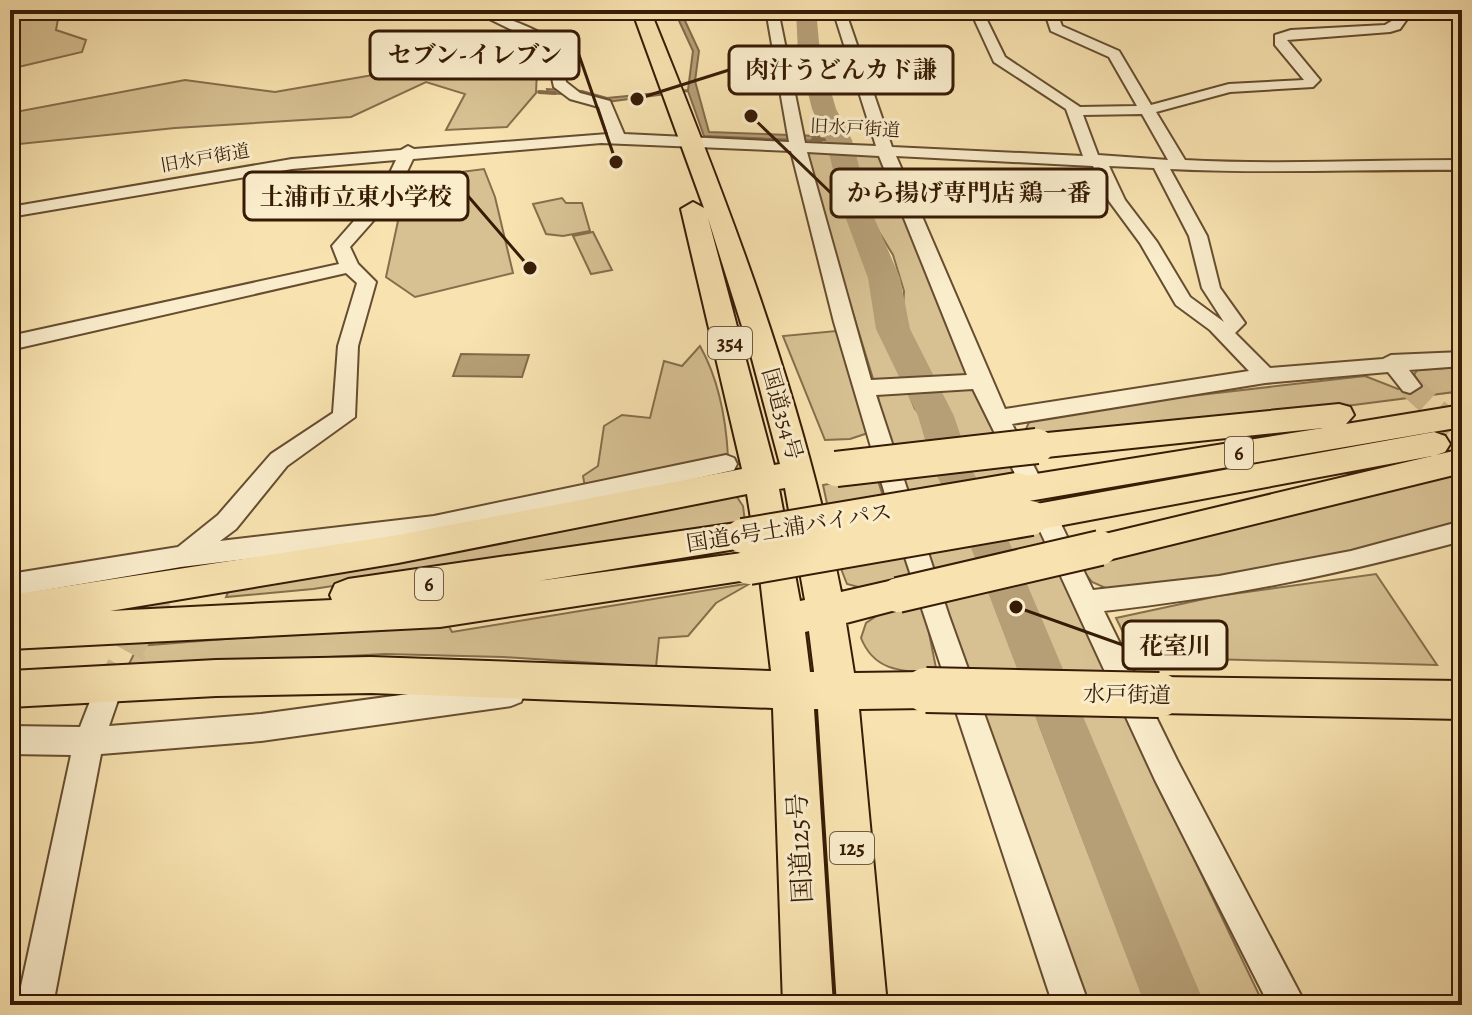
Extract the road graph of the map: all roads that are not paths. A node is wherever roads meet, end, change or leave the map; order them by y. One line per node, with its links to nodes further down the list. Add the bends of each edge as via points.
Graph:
1 (477, 10): 11 (street, via 550,44 559,84 575,96 605,104)
2 (624, 10): 12 (highway, 国道354号 / 354)
3 (641, 10): 12 (highway, 国道354号 / 354)
4 (772, 10): 13 (street)
5 (839, 10): 14 (street)
6 (976, 10): 10 (street, via 999,59)
7 (1050, 10): 9 (street, via 1056,28 1114,54)
8 (1397, 10): 9 (street, via 1401,19 1385,29 1280,38 1313,80 1308,84 1229,88)
9 (1148, 110): 10 (street); 18 (street)
10 (1075, 111): 16 (street)
11 (617, 137): 12 (street, 旧水戸街道); 15 (street, 旧水戸街道)
12 (681, 139): 13 (street, 旧水戸街道); 36 (highway, 国道354号 / 354, via 752,313); 37 (highway, 国道354号 / 354)
13 (799, 146): 14 (street, 旧水戸街道); 29 (street)
14 (881, 150): 16 (street, 旧水戸街道); 27 (street)
15 (408, 151): 20 (street, 旧水戸街道, via 292,164); 21 (street, via 390,191 341,246)
16 (1095, 160): 17 (street, 旧水戸街道); 22 (street, via 1183,301)
17 (1159, 163): 18 (street, 旧水戸街道); 22 (street, via 1198,236 1211,288 1235,323)
18 (1179, 164): 19 (street, 旧水戸街道)
19 (1462, 165)
20 (10, 212)
21 (350, 267): 23 (street); 40 (street, via 367,282 348,346 344,417 279,460 227,522)
22 (1223, 333): 26 (street)
23 (10, 343)
24 (1462, 359): 25 (street)
25 (1391, 362): 26 (street); 28 (street)
26 (1265, 376): 32 (street)
27 (977, 381): 29 (street); 32 (street)
28 (1410, 386)
29 (869, 388): 58 (street, via 970,715)
30 (1462, 400): 38 (highway)
31 (1462, 416): 38 (highway, 国道6号土浦バイパス / 6)
32 (1000, 418): 38 (street)
33 (1462, 439): 38 (highway, 国道6号土浦バイパス / 6)
34 (1462, 461): 44 (highway, bridge)
35 (726, 464): 40 (street, via 434,526)
36 (799, 474): 37 (highway); 38 (highway, bridge, via 836,469); 44 (highway, 国道354号 / 354)
37 (759, 479): 43 (highway, via 398,549); 45 (highway, 国道354号 / 354)
38 (1033, 492): 42 (street); 46 (highway, 国道6号土浦バイパス / 6, bridge, via 440,611)
39 (1462, 531): 42 (street, via 1351,561 1219,587)
40 (177, 566): 41 (street)
41 (10, 585)
42 (1086, 602): 59 (street)
43 (10, 611)
44 (826, 611): 45 (highway); 49 (highway, 国道354号 / 354)
45 (784, 620): 50 (highway, 国道354号 / 354)
46 (10, 632)
47 (573, 684): 48 (highway, 水戸街道, via 280,676); 50 (highway, 水戸街道); 54 (street, via 255,727)
48 (10, 689)
49 (839, 691): 50 (highway, 水戸街道); 52 (highway, 水戸街道, bridge); 57 (highway, 125)
50 (793, 692): 56 (highway, 国道125号 / 125)
51 (104, 700): 54 (street)
52 (1462, 700)
53 (10, 740): 54 (street)
54 (88, 743): 55 (street)
55 (35, 1005)
56 (808, 1005)
57 (862, 1005)
58 (1071, 1005)
59 (1285, 1005)

